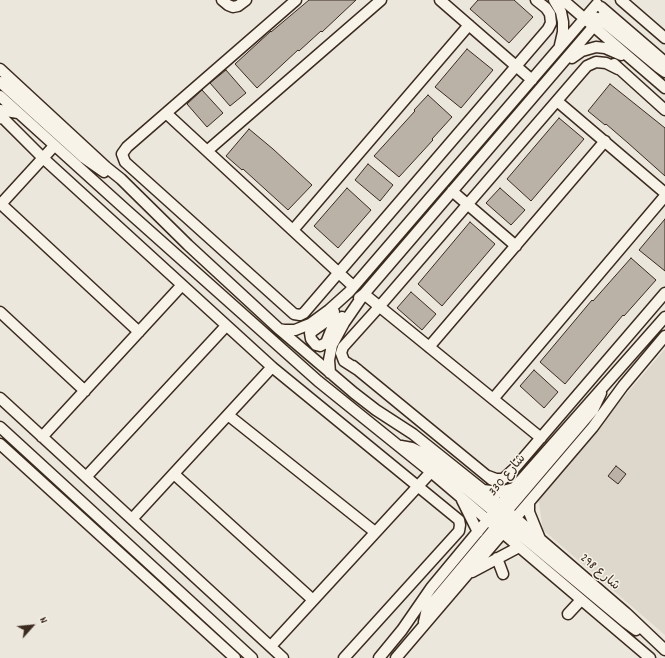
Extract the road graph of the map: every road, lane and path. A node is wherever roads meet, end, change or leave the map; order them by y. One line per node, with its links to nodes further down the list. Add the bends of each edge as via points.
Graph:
1 (222, 0): 2 (street, via 233,7)
2 (246, 0)
3 (296, 0): 29 (street)
4 (381, 0): 35 (street)
5 (440, 0): 13 (street)
6 (536, 0): 18 (street, via 550,14 550,26)
7 (554, 0): 15 (street, via 563,22)
8 (563, 0): 11 (street)
9 (621, 0): 14 (street)
10 (594, 2): 11 (street); 12 (street)
11 (584, 19): 12 (street); 15 (street)
12 (600, 19): 16 (street); 17 (street); 19 (street); 20 (street)
13 (469, 26): 18 (street); 42 (street)
14 (665, 38)
15 (559, 48): 22 (street)
16 (631, 59): 19 (street, via 605,48 591,48 578,53); 23 (street)
17 (665, 62)
18 (516, 66): 22 (street); 44 (street)
19 (555, 72): 37 (street)
20 (665, 72)
21 (2, 78): 53 (street, via 121,179)
22 (532, 80): 46 (street)
23 (665, 88)
24 (0, 96): 28 (street)
25 (557, 101): 27 (street, via 587,66 596,62 606,63 618,69); 33 (street); 41 (street)
26 (0, 110): 28 (street)
27 (665, 110)
28 (18, 113): 34 (street)
29 (166, 113): 35 (street); 44 (street, via 124,149 122,154 125,162 294,314 304,313)
30 (0, 118): 32 (street)
31 (0, 122): 32 (street)
32 (10, 125): 36 (street)
33 (605, 141): 38 (street); 43 (street)
34 (54, 146): 36 (street); 68 (street, via 318,381)
35 (207, 151): 42 (street)
36 (43, 158): 40 (street); 45 (street)
37 (452, 191): 41 (street); 48 (street)
38 (665, 192)
39 (665, 196): 62 (street)
40 (0, 205): 54 (street)
41 (467, 205): 43 (street); 49 (street)
42 (293, 230): 44 (street)
43 (516, 246): 56 (street)
44 (339, 272): 46 (street)
45 (182, 285): 52 (street); 54 (street)
46 (351, 289): 48 (street, via 346,299 327,320 310,333 310,340 316,345 326,343 332,328); 53 (street, via 310,324 295,330)
47 (665, 293): 66 (street)
48 (364, 294): 49 (street); 58 (street, via 332,345)
49 (380, 307): 56 (street); 66 (street, via 351,339 346,348 349,361 495,482 502,483 510,476)
50 (0, 312): 60 (street)
51 (665, 317): 59 (street, شارع 330)
52 (226, 326): 57 (street); 71 (street)
53 (279, 329): 58 (street)
54 (139, 332): 60 (street)
55 (665, 336): 76 (street, شارع 330)
56 (429, 347): 62 (street)
57 (272, 367): 63 (street); 72 (street)
58 (330, 373): 74 (street)
59 (604, 386): 73 (street, شارع 330); 78 (street, via 593,410)
60 (85, 391): 65 (street)
61 (0, 398): 65 (street)
62 (493, 399): 66 (street)
63 (228, 415): 70 (street); 79 (street)
64 (0, 427): 94 (street)
65 (42, 437): 71 (street)
66 (541, 438)
67 (0, 444): 93 (street)
68 (399, 445): 69 (street); 78 (street, via 424,454)
69 (431, 472): 72 (street); 75 (street)
70 (174, 474): 77 (street); 86 (street)
71 (86, 477): 77 (street)
72 (417, 486): 79 (street); 96 (street, via 457,518 459,531)
73 (514, 488): 74 (street, via 499,492); 78 (street, شارع 330)
74 (483, 490): 78 (street)
75 (460, 497): 78 (street); 80 (street)
76 (529, 502): 78 (street, شارع 330); 81 (street, via 529,512)
77 (132, 519): 91 (street)
78 (501, 519): 80 (street, شارع 330); 81 (street, شارع 298); 82 (street); 85 (street, شارع 330); 89 (street, via 431,604 426,613); 90 (street, via 629,625)
79 (375, 532): 86 (street)
80 (478, 532): 97 (street, شارع 330, via 431,588)
81 (541, 540): 90 (street, شارع 298)
82 (519, 547): 83 (street); 87 (street)
83 (497, 558): 84 (street); 85 (street)
84 (503, 574)
85 (466, 575): 89 (street, شارع 330)
86 (313, 600): 91 (street)
87 (581, 600): 88 (street); 99 (street)
88 (568, 614)
89 (424, 626): 98 (street, شارع 330)
90 (654, 640): 92 (street, شارع 298)
91 (271, 646): 95 (street)
92 (665, 650)
93 (234, 658)
94 (252, 658)
95 (283, 658)
96 (344, 658)
97 (379, 658)
98 (396, 658)
99 (650, 658)

